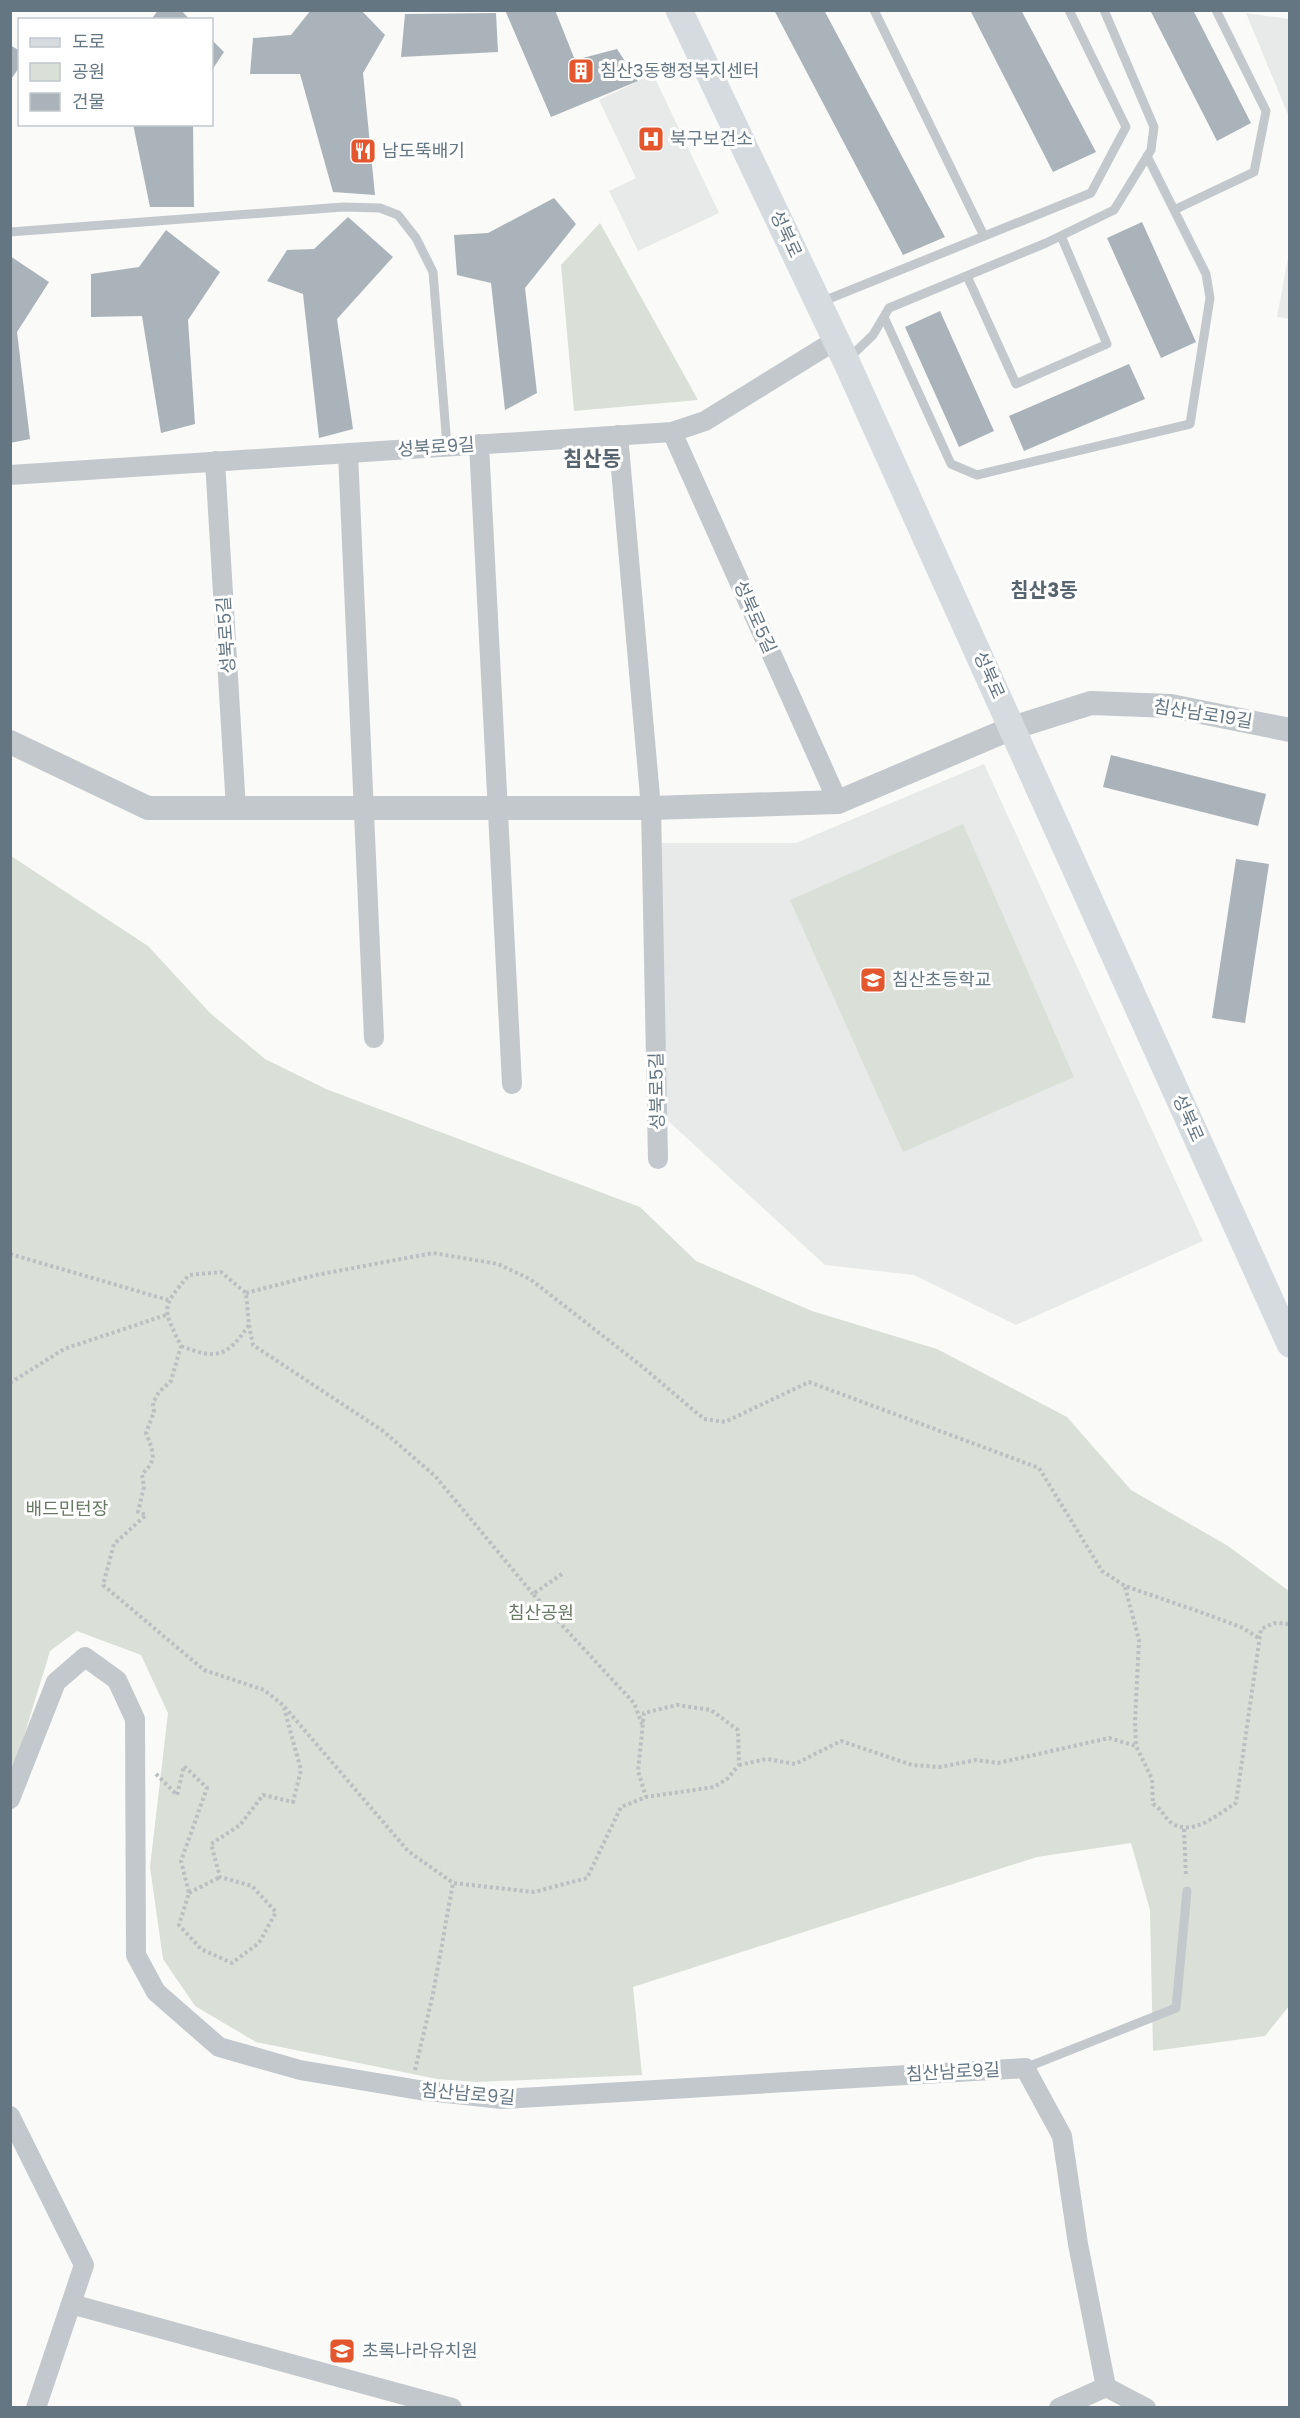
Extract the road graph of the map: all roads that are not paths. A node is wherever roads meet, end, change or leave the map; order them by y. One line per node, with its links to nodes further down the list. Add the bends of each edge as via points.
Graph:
1 (679, 10): 12 (main road, 성북로)
2 (874, 10): 9 (lane)
3 (1069, 10): 9 (lane, via 1126,127 1091,193)
4 (1104, 10): 6 (lane, via 1154,127)
5 (1216, 10): 7 (lane, via 1266,111 1254,172)
6 (1147, 156): 7 (lane); 10 (lane, via 1114,210)
7 (1174, 210): 13 (lane, via 1206,274 1210,298 1190,424 977,475 951,464)
8 (10, 232): 18 (lane, via 343,207 380,208 398,215 416,238 433,272)
9 (984, 236): 12 (lane)
10 (1061, 236): 11 (lane); 11 (lane, via 1107,344 1016,384)
11 (967, 276): 13 (lane, via 890,308)
12 (819, 303): 14 (main road, 성북로)
13 (884, 317): 14 (lane, via 873,334)
14 (841, 350): 15 (street, 성북로9길, via 705,421); 22 (main road, 성북로)
15 (672, 432): 16 (street, 성북로9길); 25 (street, 성북로5길)
16 (618, 435): 17 (street, 성북로9길); 28 (street, 성북로5길)
17 (479, 444): 18 (street, 성북로9길); 27 (street)
18 (447, 446): 19 (street, 성북로9길)
19 (348, 453): 20 (street, 성북로9길); 26 (street)
20 (215, 461): 21 (street, 성북로9길); 29 (street, 성북로5길)
21 (10, 475)
22 (1012, 728): 23 (street, 침산남로19길, via 1091,703 1171,706); 25 (street); 33 (main road, 성북로)
23 (1290, 730)
24 (10, 742): 29 (street, via 148,808)
25 (838, 802): 28 (street)
26 (364, 808): 27 (street); 29 (street); 30 (street)
27 (498, 808): 28 (street); 31 (street)
28 (651, 808): 32 (street, 성북로5길)
29 (236, 809)
30 (375, 1038)
31 (512, 1084)
32 (658, 1159)
33 (1290, 1344)
34 (10, 1799): 36 (street, 침산남로9길, via 56,1682 86,1657 117,1680 135,1719 136,1954 156,1992 219,2047 300,2070 411,2089 502,2099)
35 (1186, 1891): 36 (lane, via 1176,2008)
36 (1025, 2068): 39 (street, 침산남로9길, via 1062,2136)
37 (10, 2116): 38 (street, via 84,2265)
38 (71, 2304): 40 (street); 41 (street)
39 (1106, 2387): 42 (street); 43 (street)
40 (36, 2408)
41 (452, 2408)
42 (1059, 2408)
43 (1146, 2408)

